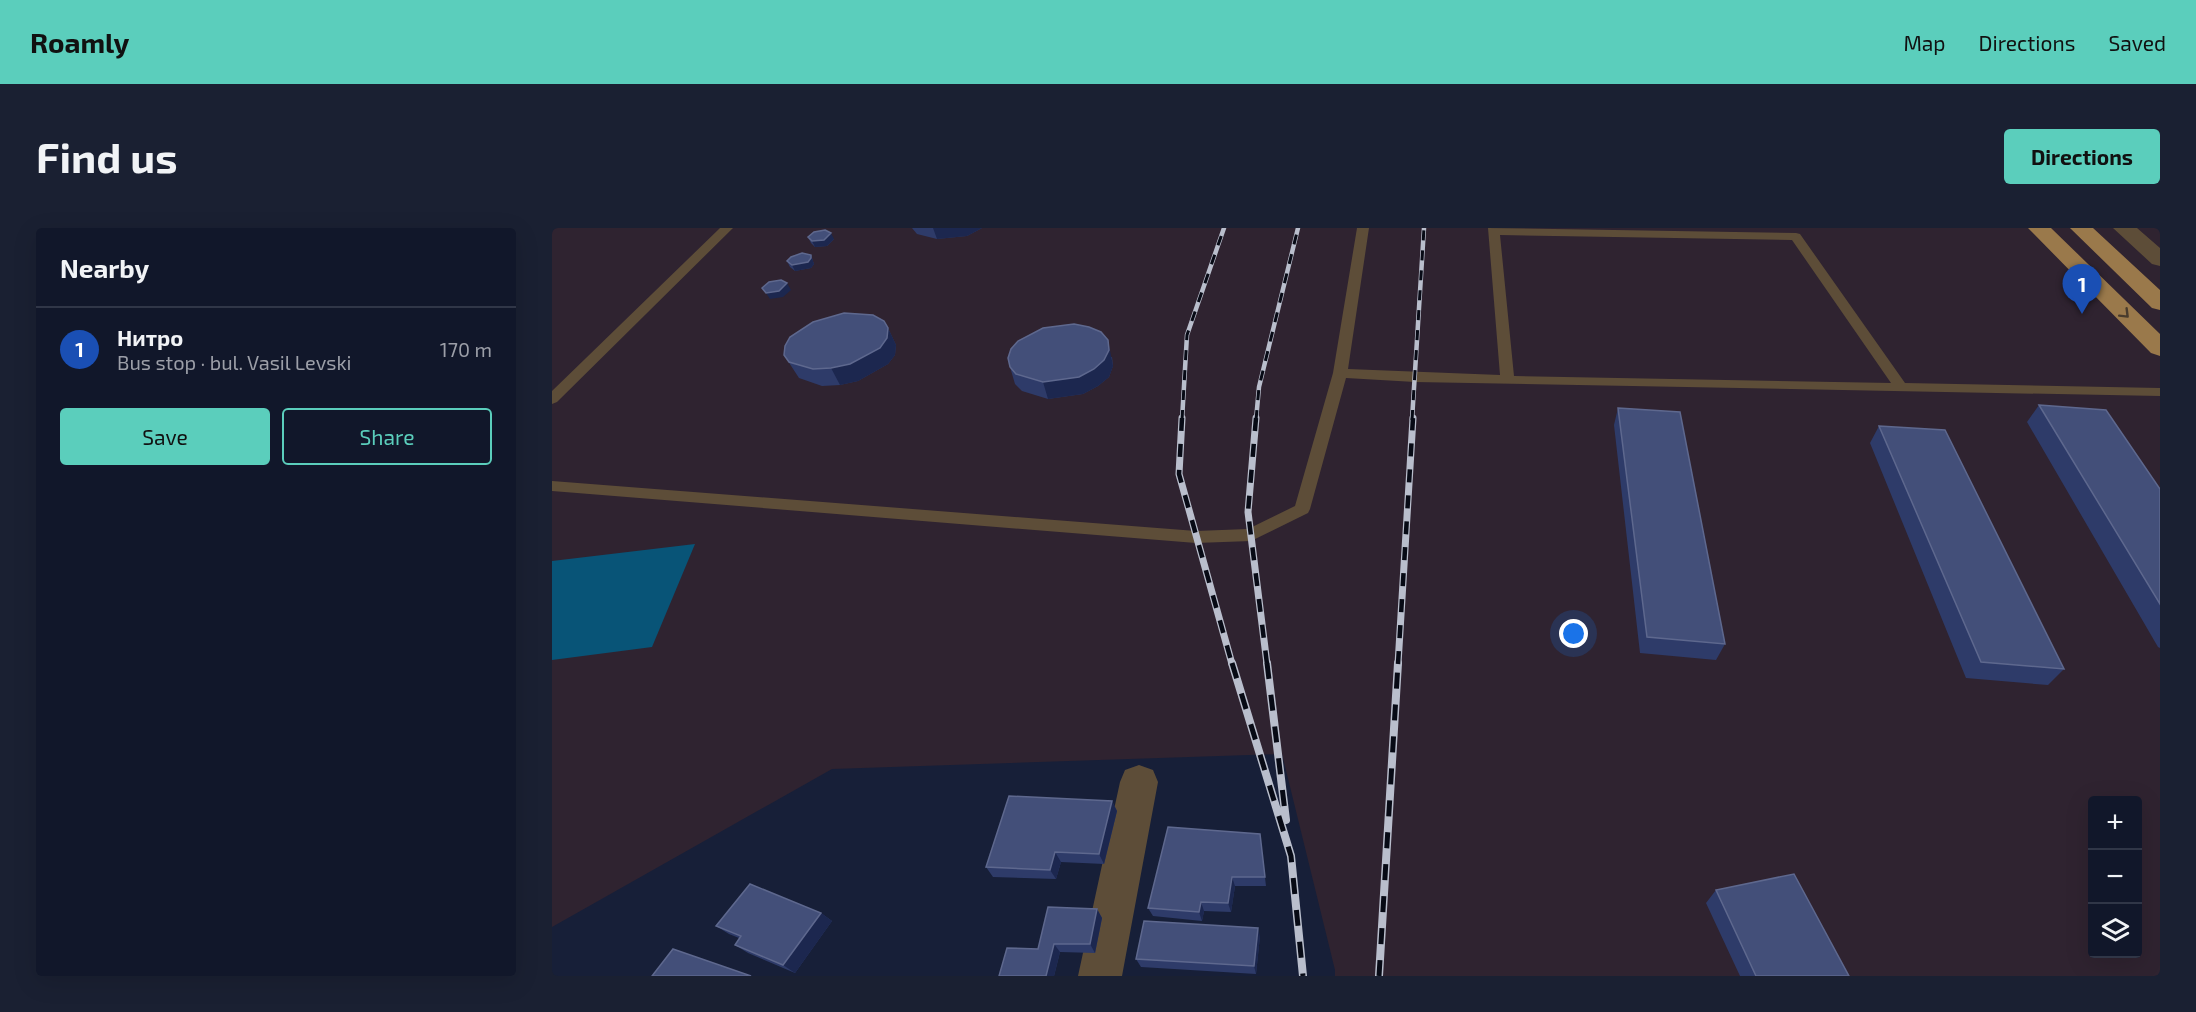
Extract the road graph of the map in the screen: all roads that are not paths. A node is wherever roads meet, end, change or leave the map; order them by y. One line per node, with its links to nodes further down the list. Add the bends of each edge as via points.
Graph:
1 (727, 228): 14 (lane)
2 (1363, 228): 10 (lane)
3 (2039, 228): 9 (main road, one-way to 9)
4 (2081, 228): 8 (main road)
5 (2124, 228): 7 (street)
6 (1494, 230): 11 (lane); 12 (lane, via 1796,237)
7 (2160, 259)
8 (2160, 303)
9 (2160, 348)
10 (1340, 373): 11 (lane); 15 (lane, via 1302,509 1251,535 1196,537)
11 (1507, 380): 12 (lane)
12 (1901, 387): 13 (lane)
13 (2160, 392)
14 (552, 399)
15 (552, 486)
16 (1139, 782): 17 (street)
17 (1100, 976)

